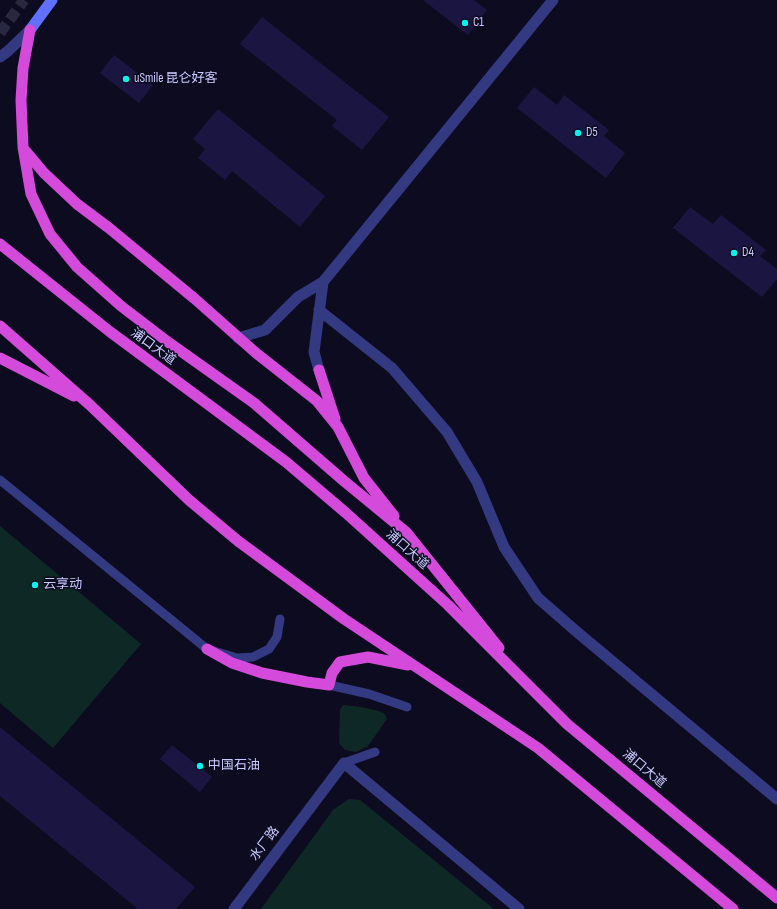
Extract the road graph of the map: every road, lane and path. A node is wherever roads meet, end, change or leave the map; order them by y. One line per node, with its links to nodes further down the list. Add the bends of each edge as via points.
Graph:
1 (52, 0): 3 (main road)
2 (553, 0): 7 (street)
3 (30, 30): 4 (street); 5 (highway, via 21,100)
4 (0, 57)
5 (23, 147): 10 (highway, via 44,174 77,204 189,294); 16 (highway, via 31,194 50,234 77,267 121,306 254,403)
6 (0, 244): 21 (highway, 浦口大道, via 109,331 286,462 448,606)
7 (323, 282): 8 (street); 10 (street, via 298,297 265,330)
8 (319, 310): 12 (street, via 314,352); 25 (street, via 392,368 447,432 477,482 504,547 538,598)
9 (0, 326): 13 (highway)
10 (238, 338): 14 (highway, via 317,402)
11 (0, 358): 13 (highway)
12 (319, 370): 14 (highway)
13 (90, 405): 19 (highway, via 189,500 238,541 344,619)
14 (338, 427): 16 (highway, via 364,478)
15 (0, 480): 18 (lane)
16 (406, 532): 21 (highway)
17 (280, 619): 18 (lane, via 277,637 269,649 253,657 237,658)
18 (207, 649): 20 (highway, via 232,663 262,672)
19 (414, 666): 20 (highway, via 368,657 340,662 332,672); 29 (highway, via 538,748)
20 (329, 685): 22 (lane, via 369,694)
21 (532, 688): 26 (highway, 浦口大道, via 567,724)
22 (407, 707)
23 (374, 752): 24 (lane)
24 (344, 763): 27 (street, 水厂路); 28 (street)
25 (777, 799)
26 (777, 898)
27 (234, 909)
28 (519, 909)
29 (733, 909)

